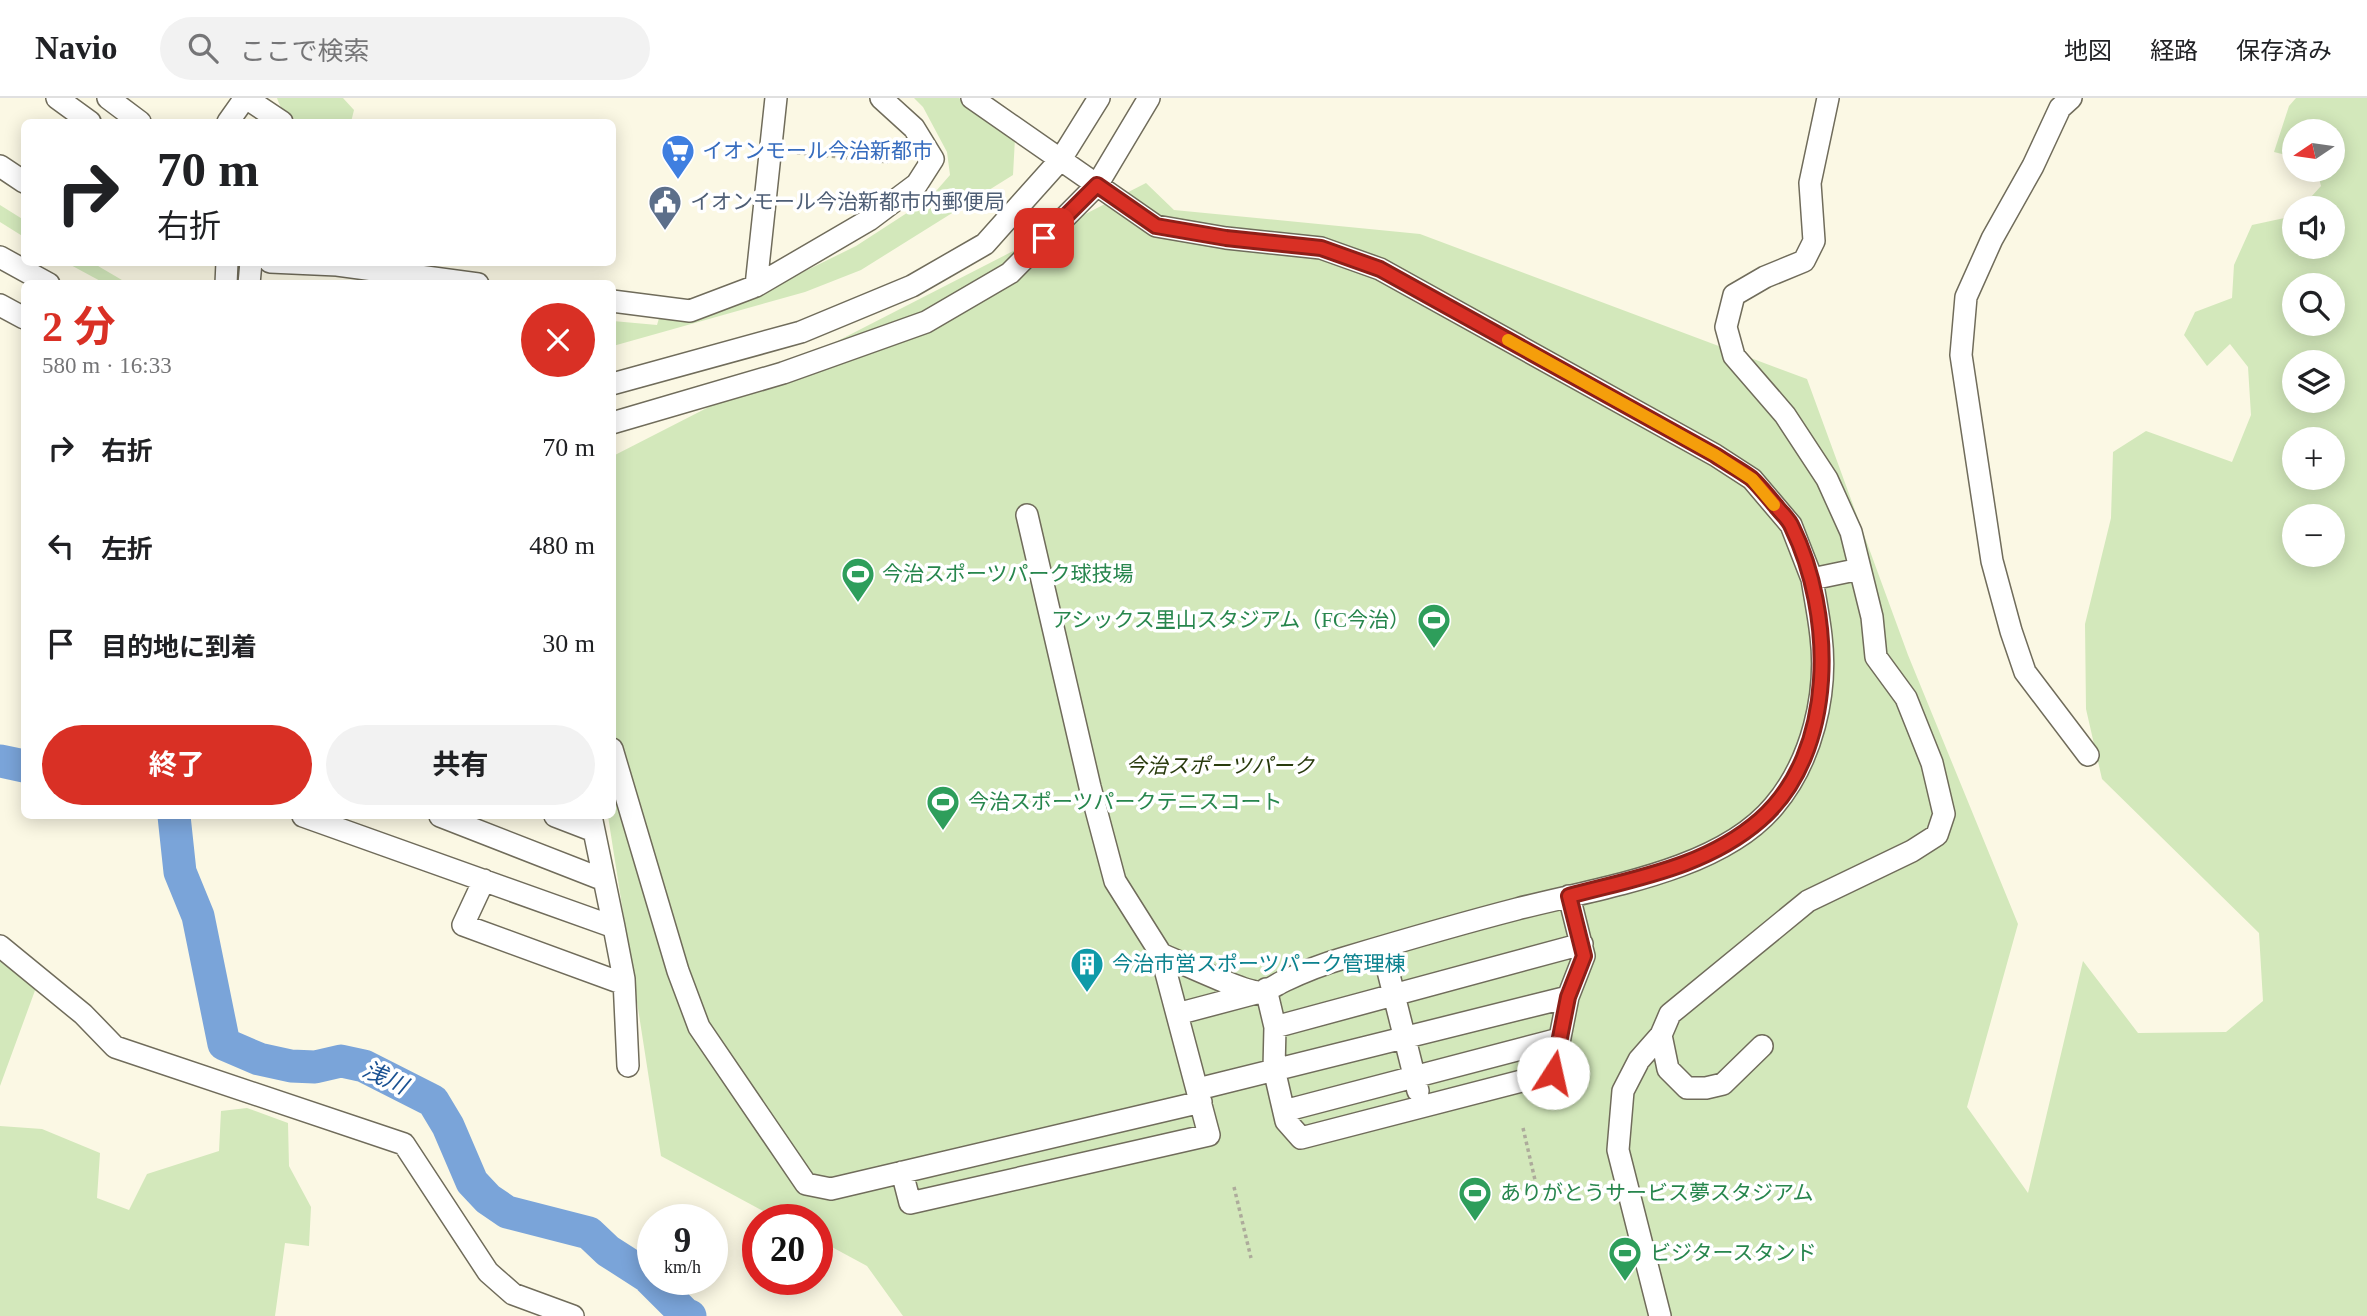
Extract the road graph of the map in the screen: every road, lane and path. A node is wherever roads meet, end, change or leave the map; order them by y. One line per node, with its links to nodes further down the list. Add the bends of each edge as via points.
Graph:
1 (57, 98): 11 (street)
2 (107, 98): 12 (street)
3 (246, 98): 13 (street); 14 (street)
4 (776, 98): 15 (street)
5 (881, 98): 25 (street, via 914,128 933,159 918,184 869,220)
6 (972, 98): 16 (street)
7 (1099, 98): 16 (street)
8 (1149, 98): 20 (street)
9 (1828, 98): 32 (street, via 1810,183 1814,241 1804,261 1734,295 1726,327 1734,356 1785,415 1827,479 1851,532)
10 (2071, 98): 34 (street, via 2060,108 1966,297 1961,355 1992,561 2011,631 2025,672)
11 (86, 119)
12 (137, 119)
13 (230, 119)
14 (278, 119)
15 (771, 150): 17 (path); 25 (street)
16 (1061, 159): 20 (street); 29 (street, via 985,244 912,286 801,332)
17 (888, 162)
18 (0, 166): 19 (street)
19 (21, 180)
20 (1097, 185): 30 (street, via 1010,273 926,322 783,373); 33 (street, via 1156,226 1321,248 1380,269 1752,479 1791,525)
21 (0, 257): 23 (street)
22 (344, 266): 24 (street)
23 (42, 280)
24 (450, 280)
25 (756, 286): 26 (street, via 690,311)
26 (616, 302)
27 (0, 305): 28 (street)
28 (21, 316)
29 (616, 383)
30 (616, 422)
31 (1027, 516): 47 (street, via 1115,881)
32 (1860, 569): 33 (street); 54 (street, via 1876,657 1906,698 1932,763 1944,814 1937,835 1808,901 1670,1014)
33 (1812, 579): 42 (street, via 1823,670 1818,710 1807,750 1774,807 1748,829 1694,860)
34 (2088, 755)
35 (616, 762): 65 (street, via 699,1027 806,1184 831,1189)
36 (311, 819): 40 (street)
37 (448, 819): 41 (street)
38 (571, 819): 39 (street)
39 (593, 823): 41 (street)
40 (484, 880): 43 (street); 48 (street, via 463,925)
41 (604, 880): 43 (street)
42 (1569, 896): 44 (street); 46 (street)
43 (614, 927): 48 (street)
44 (1582, 944): 50 (street); 51 (street, via 1584,956)
45 (0, 946): 69 (street, via 83,1014 115,1047 404,1144 488,1272 513,1294)
46 (1382, 947): 49 (street); 50 (street)
47 (1161, 954): 49 (street, via 1243,988); 52 (street)
48 (624, 984): 58 (street)
49 (1264, 991): 52 (street); 53 (street)
50 (1394, 995): 53 (street); 55 (street)
51 (1568, 997): 55 (street); 56 (street)
52 (1177, 1014): 61 (street)
53 (1275, 1027): 59 (street)
54 (1661, 1035): 57 (street, via 1668,1069 1687,1088 1723,1084); 70 (street, via 1639,1060 1623,1091 1618,1150)
55 (1405, 1037): 59 (street); 60 (street)
56 (1559, 1039): 60 (street); 62 (street, via 1553,1073)
57 (1762, 1046)
58 (628, 1066)
59 (1274, 1069): 61 (street); 63 (street)
60 (1415, 1077): 62 (street); 63 (street)
61 (1199, 1095): 65 (street); 65 (street, via 1209,1135 910,1203)
62 (1422, 1107): 63 (street, via 1301,1138 1286,1121)
63 (1284, 1111)
64 (1523, 1128): 66 (path)
65 (902, 1172)
66 (1535, 1180)
67 (1234, 1186): 68 (path)
68 (1251, 1258)
69 (573, 1316)
70 (1660, 1316)

